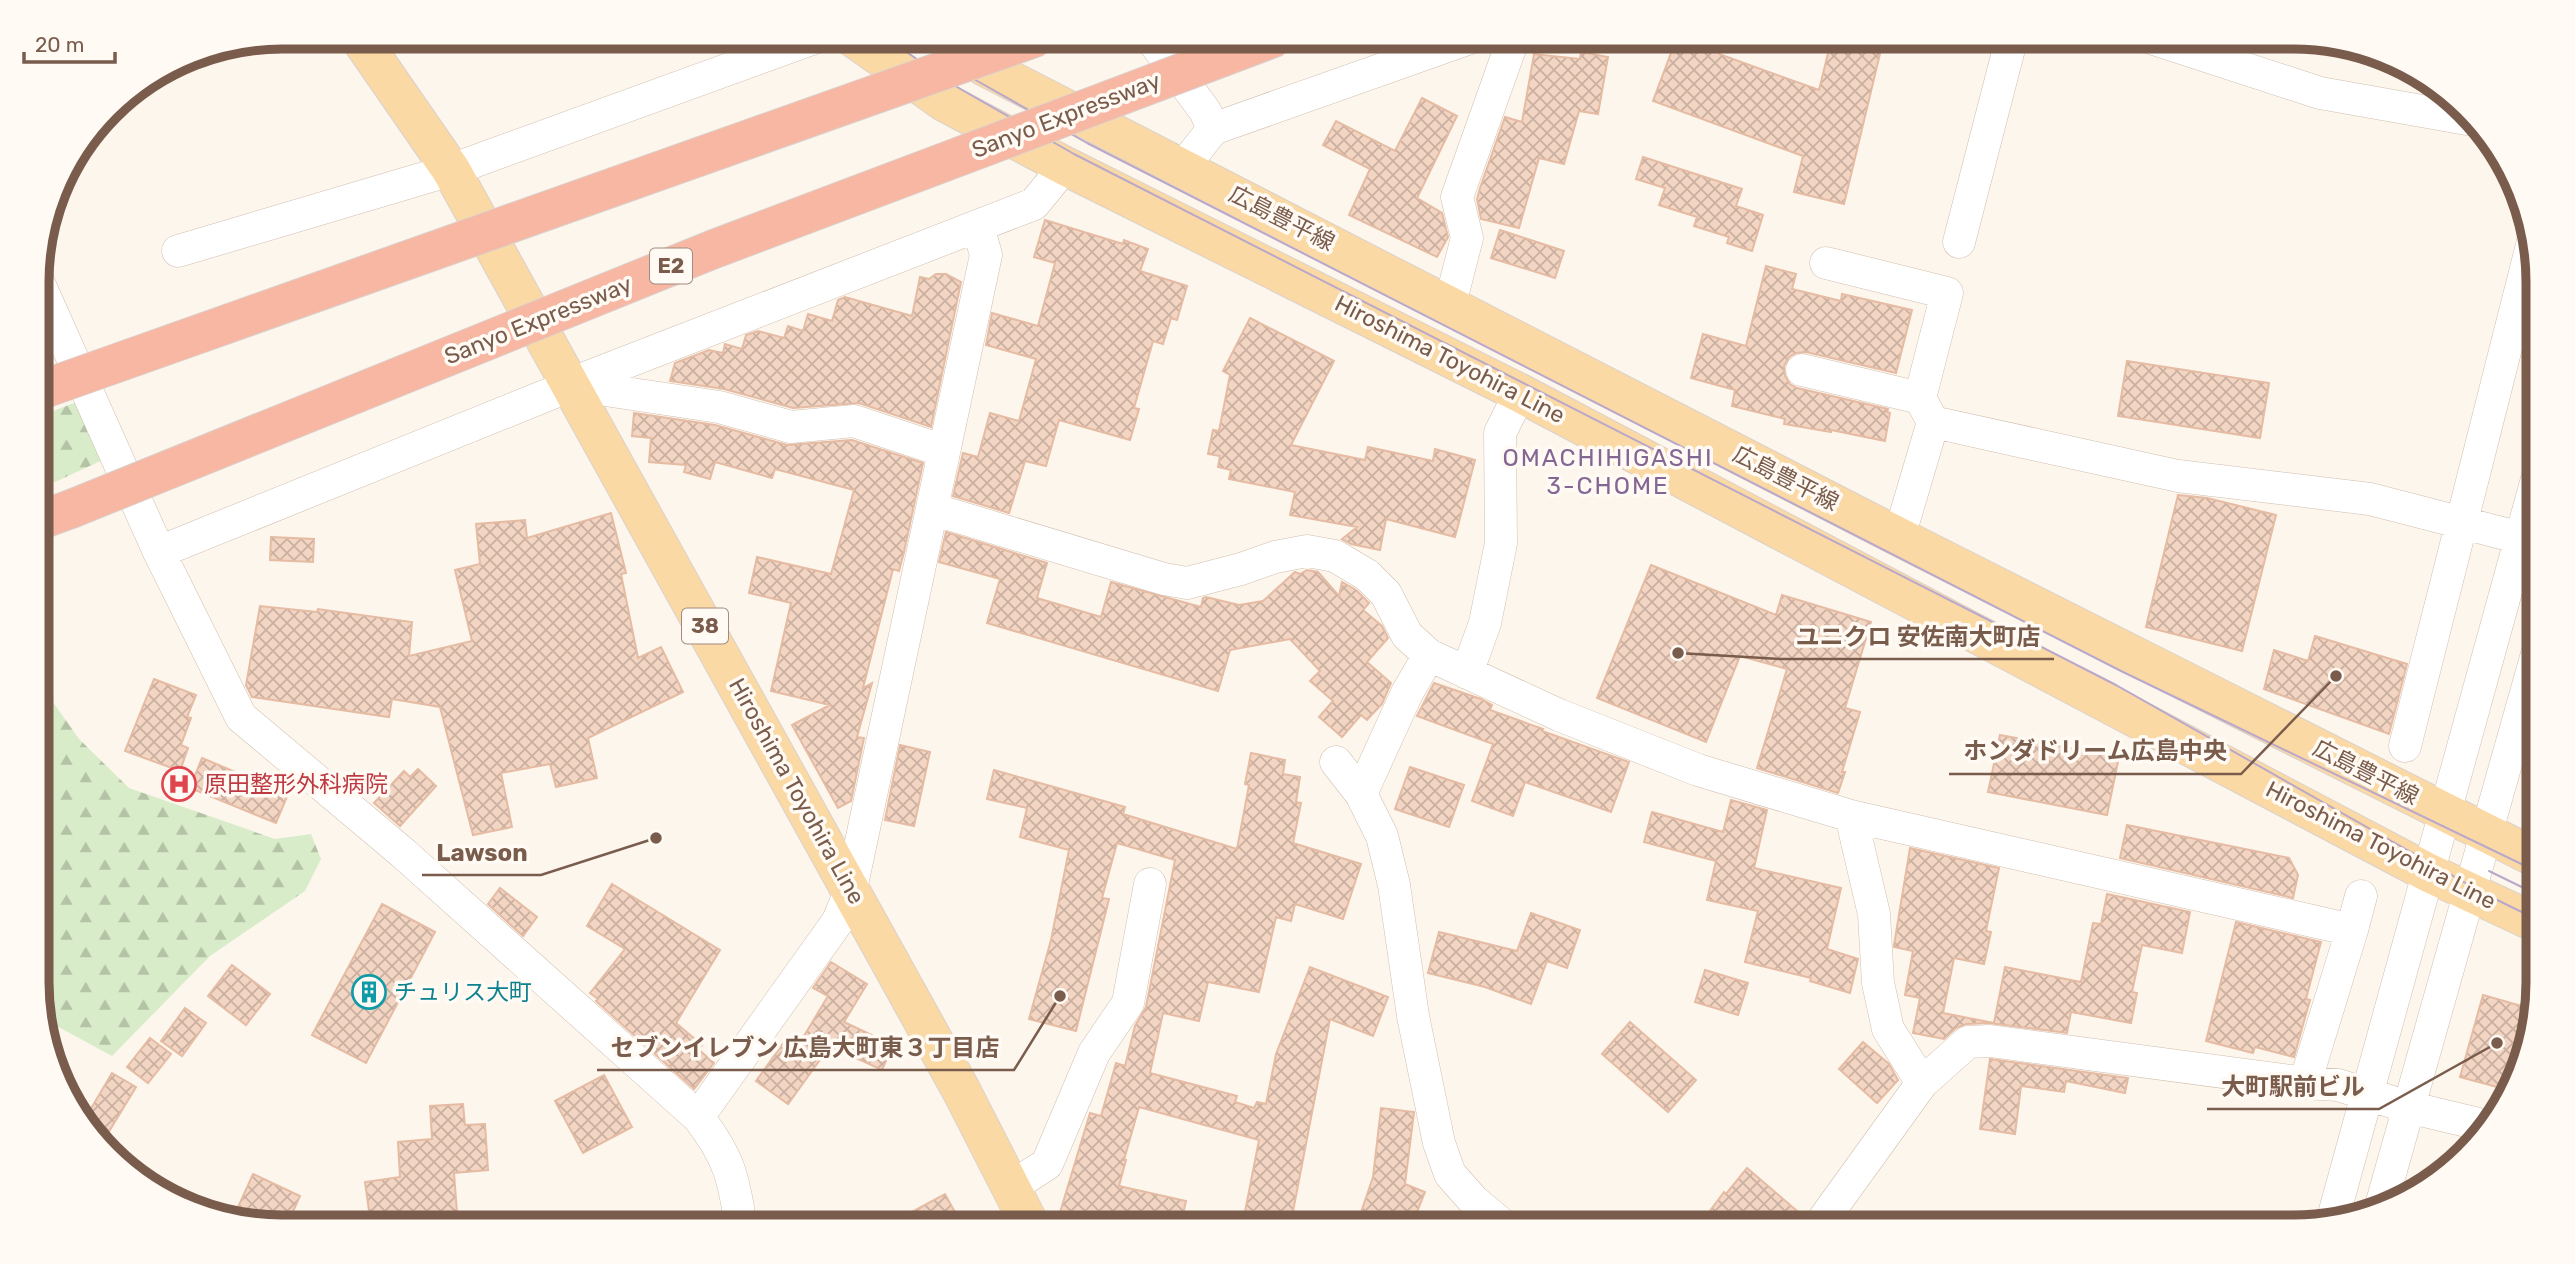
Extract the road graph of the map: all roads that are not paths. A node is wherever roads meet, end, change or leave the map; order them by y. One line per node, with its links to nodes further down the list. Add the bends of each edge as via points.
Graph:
1 (367, 49): 16 (main road, Hiroshima Toyohira Line / 38)
2 (784, 49): 16 (street)
3 (869, 49): 14 (main road, Hiroshima Toyohira Line, via 944,102)
4 (959, 49): 15 (main road, 広島豊平線, via 985,67)
5 (1003, 49): 26 (highway, bridge)
6 (1159, 49): 13 (street)
7 (1244, 49): 31 (highway, Sanyo Expressway / E2, bridge, via 714,249)
8 (1440, 49): 13 (street)
9 (1510, 49): 22 (street, via 1457,197 1467,239)
10 (2009, 49): 18 (street)
11 (2185, 49): 12 (street, via 2320,93)
12 (2457, 117)
13 (1213, 129): 15 (street)
14 (1065, 166): 17 (street, via 1034,204); 27 (main road, Hiroshima Toyohira Line)
15 (1183, 167): 22 (main road, 広島豊平線)
16 (452, 170): 19 (street); 25 (main road, Hiroshima Toyohira Line / 38)
17 (978, 226): 25 (street); 29 (street, via 986,255)
18 (1959, 242)
19 (178, 251)
20 (1826, 263): 28 (street, via 1947,293)
21 (2525, 269): 33 (street)
22 (1450, 304): 34 (main road, 広島豊平線)
23 (49, 306): 36 (street)
24 (1802, 370): 28 (street)
25 (572, 385): 29 (street, via 719,407 791,427 854,421); 36 (street); 49 (main road, Hiroshima Toyohira Line / 38)
26 (49, 387)
27 (1520, 393): 38 (street, via 1500,433 1501,543 1485,623); 47 (main road, Hiroshima Toyohira Line)
28 (1927, 410): 33 (street, via 2178,476 2370,499); 34 (street)
29 (944, 451): 30 (street)
30 (932, 509): 37 (street, via 1187,583 1307,551 1335,556 1367,575 1386,594 1407,635); 49 (street)
31 (54, 515)
32 (2526, 520): 35 (street)
33 (2462, 522): 35 (street); 40 (street)
34 (1899, 537): 43 (main road, 広島豊平線)
35 (2521, 538): 43 (street)
36 (159, 552): 58 (street, via 241,717 403,853)
37 (1429, 655): 38 (street); 42 (street)
38 (1467, 673): 44 (street, via 1698,770)
39 (2526, 692): 45 (street)
40 (2405, 746)
41 (1336, 762): 42 (street)
42 (1361, 794): 65 (street, via 1382,836 1394,885 1413,1016 1439,1143 1450,1174)
43 (2445, 812): 45 (main road, 広島豊平線); 47 (street)
44 (1851, 816): 53 (street); 54 (street, via 1874,914 1878,983 1888,1029)
45 (2486, 832): 46 (main road); 50 (street)
46 (2526, 853)
47 (2427, 872): 50 (main road, Hiroshima Toyohira Line); 56 (street)
48 (1150, 884): 60 (street, via 1128,1003 1094,1053 1047,1164)
49 (851, 889): 58 (street, via 838,921); 60 (main road, Hiroshima Toyohira Line / 38)
50 (2469, 891): 52 (main road, Hiroshima Toyohira Line); 57 (street)
51 (2361, 897): 53 (street)
52 (2526, 918)
53 (2353, 930): 55 (street)
54 (1922, 1083): 55 (street, via 1968,1042 1990,1041); 66 (street)
55 (2305, 1083): 56 (street, via 2338,1085)
56 (2367, 1095): 57 (street); 62 (street)
57 (2408, 1107): 59 (street); 61 (street)
58 (698, 1117): 63 (street, via 718,1143 735,1183)
59 (2477, 1124)
60 (1011, 1187): 64 (main road, Hiroshima Toyohira Line / 38)
61 (2384, 1196)
62 (2335, 1211)
63 (739, 1215)
64 (1025, 1215)
65 (1491, 1215)
66 (1827, 1215)

